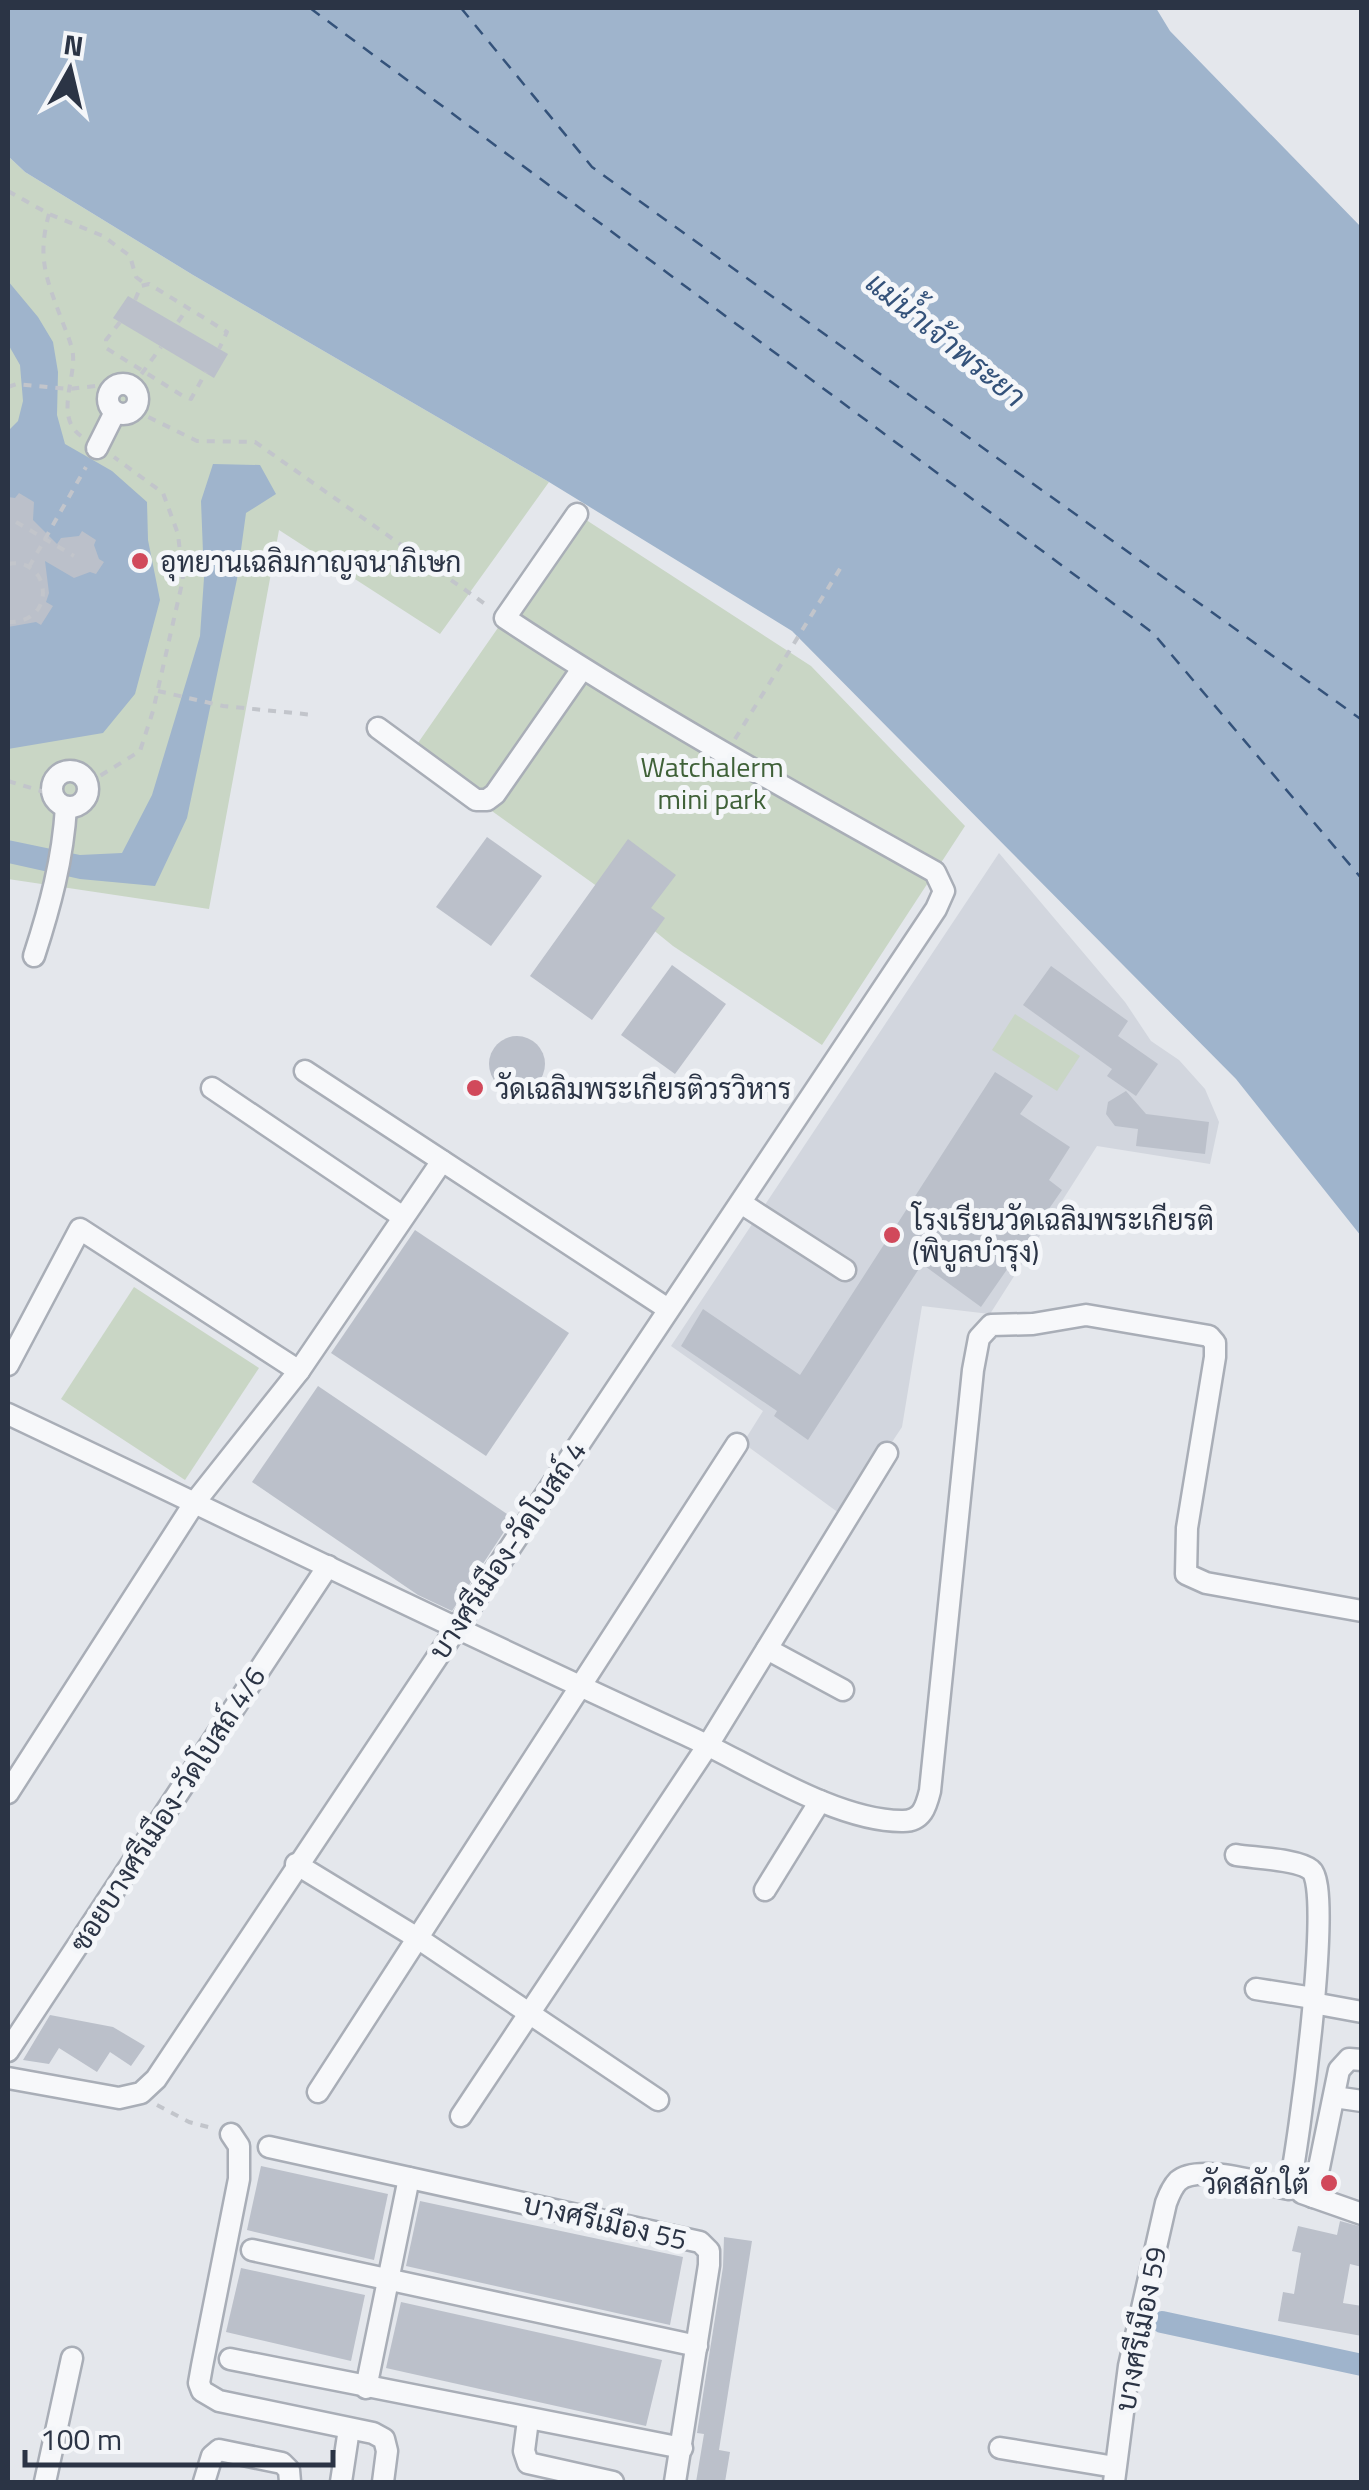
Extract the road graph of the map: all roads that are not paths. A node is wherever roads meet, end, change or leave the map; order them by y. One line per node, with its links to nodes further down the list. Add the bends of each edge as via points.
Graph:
1 (138, 379): 2 (street, via 118,385 120,405)
2 (97, 448)
3 (578, 514): 4 (street, via 505,618)
4 (582, 669): 5 (street, via 487,800 476,800); 11 (street, บางศรีเมือง-วัดโบสถ์ 4, via 935,872 944,891)
5 (378, 728)
6 (59, 801): 6 (street, via 53,781 62,772 79,774 87,784 82,802); 7 (street, via 63,850)
7 (34, 956)
8 (305, 1071): 10 (street)
9 (212, 1088): 12 (street)
10 (442, 1161): 12 (street); 14 (street)
11 (741, 1203): 13 (street); 14 (street, บางศรีเมือง-วัดโบสถ์ 4)
12 (402, 1218): 16 (street)
13 (846, 1270)
14 (668, 1309): 23 (street, บางศรีเมือง-วัดโบสถ์ 4)
15 (8, 1365): 16 (street, via 80,1229)
16 (298, 1370): 20 (street)
17 (8, 1414): 20 (street)
18 (737, 1444): 25 (street)
19 (887, 1453): 24 (street)
20 (195, 1502): 21 (street); 28 (street)
21 (328, 1566): 23 (street); 38 (street, ซอยบางศรีเมือง-วัดโบสถ์ 4/6)
22 (1362, 1610): 29 (street, via 1186,1574 1187,1528 1215,1358 1208,1336 1086,1314 992,1325 979,1338 926,1809 906,1821)
23 (454, 1630): 25 (street); 31 (street, บางศรีเมือง-วัดโบสถ์ 4)
24 (766, 1649): 26 (street); 27 (street)
25 (580, 1687): 27 (street); 33 (street)
26 (842, 1690)
27 (708, 1745): 29 (street); 37 (street)
28 (8, 1793)
29 (820, 1800): 32 (street)
30 (1236, 1855): 35 (street, via 1299,1865 1318,1878)
31 (296, 1864): 33 (street); 40 (street, บางศรีเมือง-วัดโบสถ์ 4, via 141,2093 119,2098)
32 (765, 1890)
33 (418, 1939): 37 (street); 41 (street)
34 (1256, 1989): 35 (street)
35 (1313, 2001): 36 (street); 49 (street)
36 (1362, 2012)
37 (528, 2015): 43 (street); 45 (street)
38 (8, 2051)
39 (1362, 2060): 42 (street, via 1344,2062)
40 (9, 2083)
41 (318, 2092)
42 (1334, 2097): 44 (street); 50 (street)
43 (658, 2100)
44 (1362, 2101)
45 (461, 2116)
46 (231, 2134): 59 (street, via 239,2146 240,2180 202,2391)
47 (269, 2148): 48 (street, บางศรีเมือง 55)
48 (408, 2178): 53 (street); 54 (street, บางศรีเมือง 55, via 700,2242 709,2251 709,2265)
49 (1289, 2189): 50 (street); 62 (street, บางศรีเมือง 59, via 1196,2174 1179,2180 1166,2202 1145,2291)
50 (1313, 2197): 51 (street)
51 (1362, 2214)
52 (252, 2250): 53 (street)
53 (388, 2278): 54 (street); 57 (street)
54 (697, 2346): 60 (street, บางศรีเมือง 55)
55 (72, 2358): 63 (street)
56 (230, 2359): 57 (street)
57 (366, 2388): 58 (street)
58 (528, 2420): 60 (street); 68 (street, via 528,2463)
59 (349, 2429): 66 (street); 67 (street, via 384,2439)
60 (682, 2448): 69 (street, บางศรีเมือง 55)
61 (1000, 2448): 62 (street)
62 (1114, 2475)
63 (45, 2482)
64 (204, 2482): 65 (street, via 218,2450 282,2463)
65 (290, 2482)
66 (341, 2482)
67 (383, 2482)
68 (613, 2482)
69 (675, 2482)

